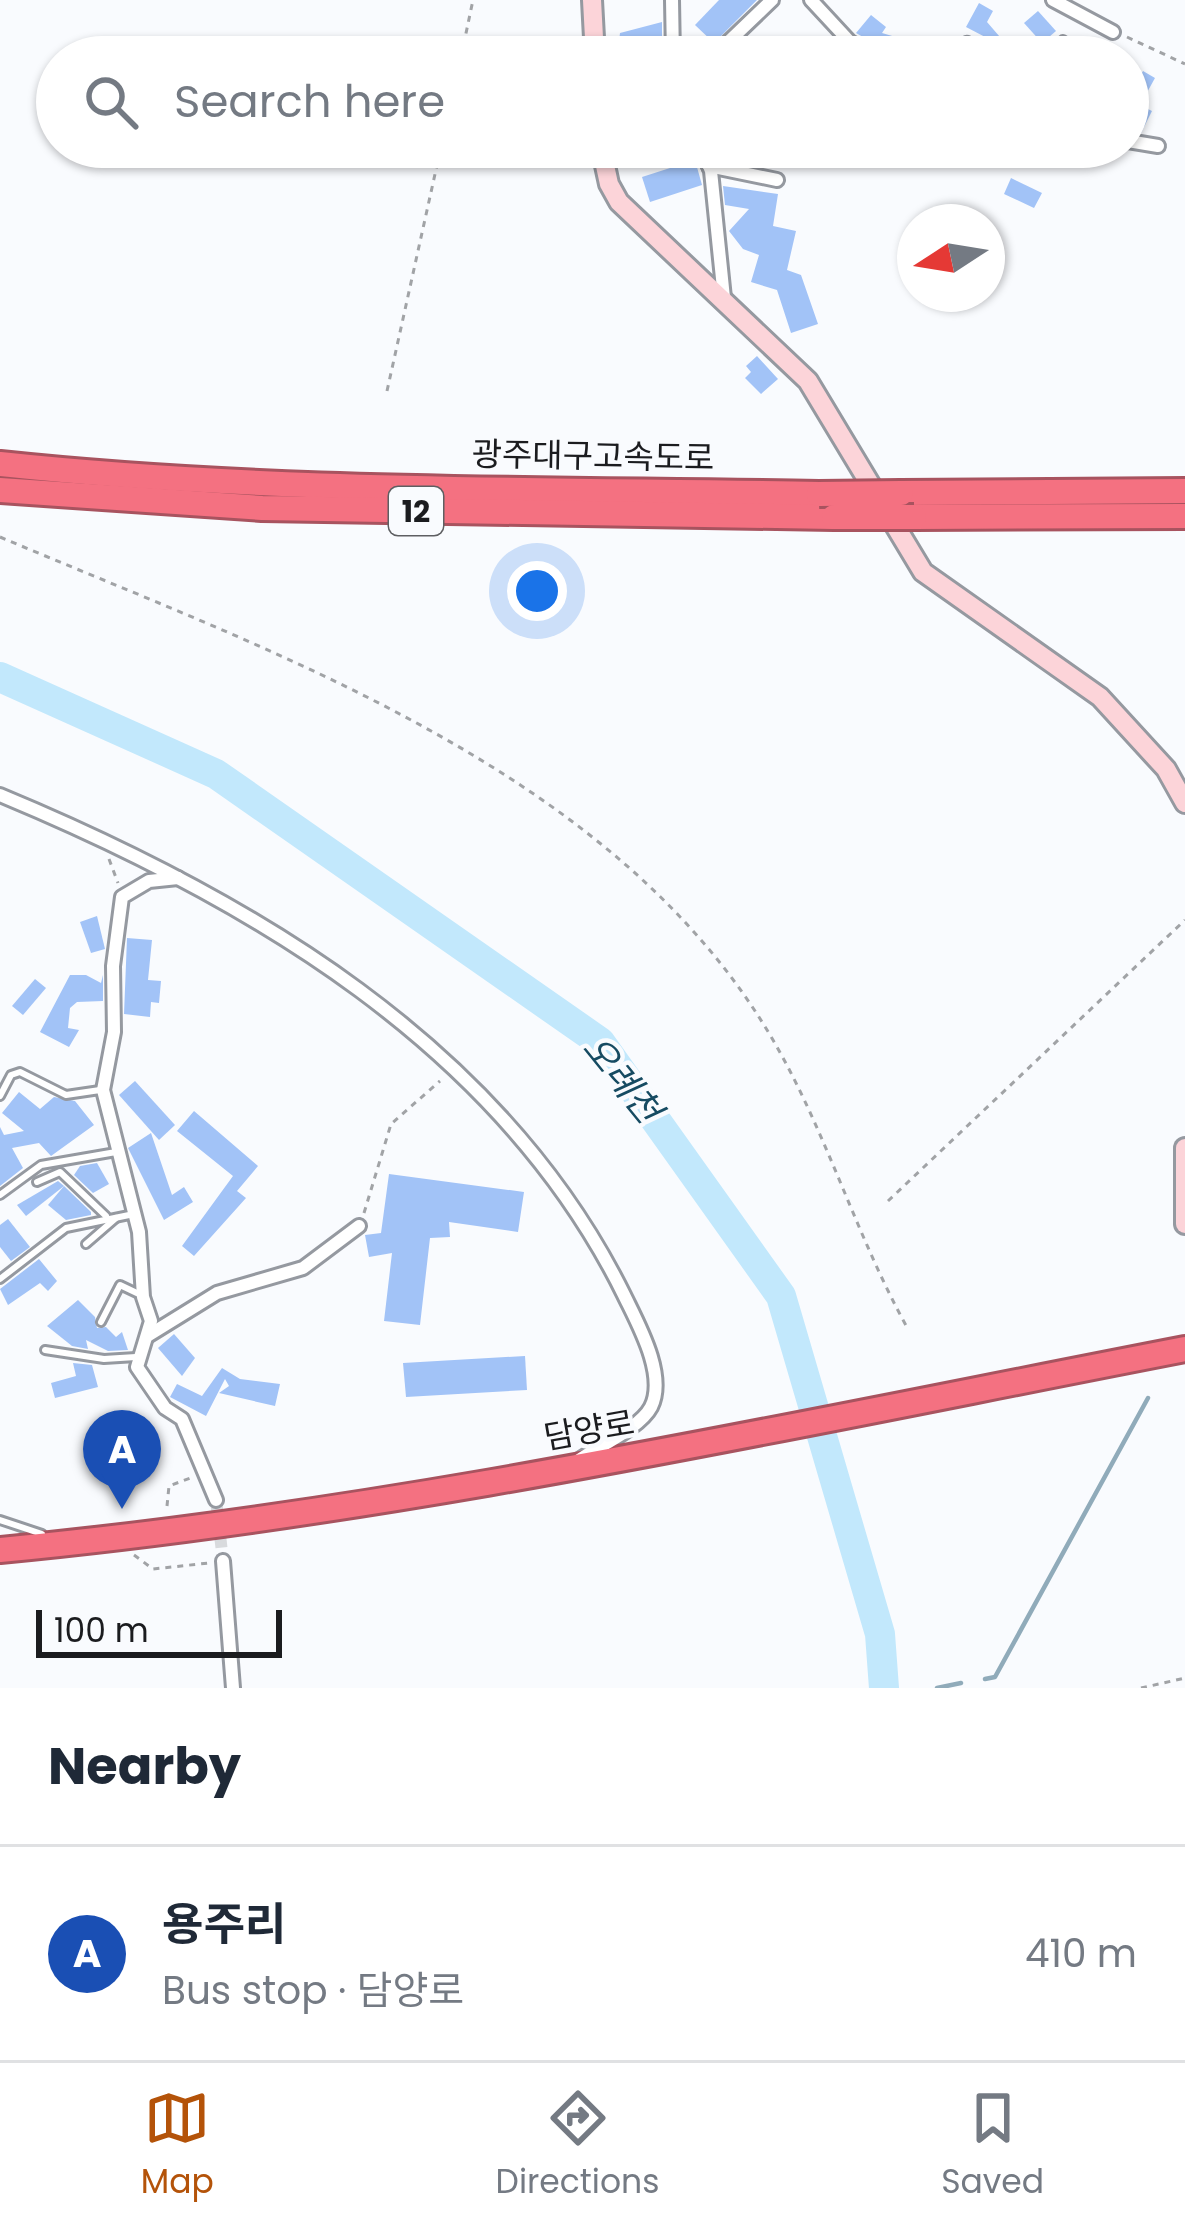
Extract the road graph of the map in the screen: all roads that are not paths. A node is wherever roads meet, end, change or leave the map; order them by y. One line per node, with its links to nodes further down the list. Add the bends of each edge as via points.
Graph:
1 (592, 0): 7 (street)
2 (672, 0): 8 (street)
3 (772, 0): 9 (street)
4 (812, 0): 10 (street)
5 (1053, 0): 6 (street)
6 (1113, 32)
7 (594, 36)
8 (673, 36)
9 (734, 36)
10 (845, 36)
11 (1149, 144): 12 (street)
12 (1159, 146)
13 (605, 168): 17 (street, via 619,202)
14 (709, 168): 17 (street)
15 (719, 168): 16 (street)
16 (777, 180)
17 (724, 300): 23 (street, via 808,381 923,572 1100,697 1166,769)
18 (0, 464): 20 (highway, 광주대구고속도로 / 12, bridge, via 272,483 819,494)
19 (0, 490): 21 (highway, 광주대구고속도로 / 12, bridge, via 262,508)
20 (1185, 491)
21 (1185, 516)
22 (0, 795): 24 (street)
23 (1185, 803)
24 (181, 878): 25 (street, via 148,881 122,897); 44 (street, via 397,1014 574,1205 633,1312 656,1394 650,1412)
25 (103, 1090): 26 (lane, via 66,1095 20,1072); 28 (street)
26 (0, 1096)
27 (1185, 1148): 34 (street)
28 (118, 1151): 30 (lane, via 41,1165); 31 (street)
29 (37, 1182): 33 (lane, via 60,1172)
30 (0, 1196)
31 (134, 1214): 32 (lane); 38 (street)
32 (118, 1215): 33 (lane); 36 (lane)
33 (106, 1216): 37 (lane, via 54,1235)
34 (1185, 1224)
35 (359, 1226): 40 (street, via 303,1268 217,1293)
36 (86, 1244)
37 (0, 1279)
38 (143, 1297): 39 (lane, via 120,1286); 40 (street)
39 (101, 1322)
40 (148, 1335): 43 (street)
41 (1185, 1349): 44 (highway, 담양로)
42 (45, 1350): 43 (lane)
43 (136, 1357): 45 (street, via 148,1388 182,1419)
44 (568, 1467): 47 (highway, 담양로, via 269,1520)
45 (216, 1500)
46 (0, 1520): 47 (lane)
47 (68, 1544): 48 (highway, 담양로)
48 (0, 1550)
49 (223, 1562): 50 (street)
50 (233, 1688)

